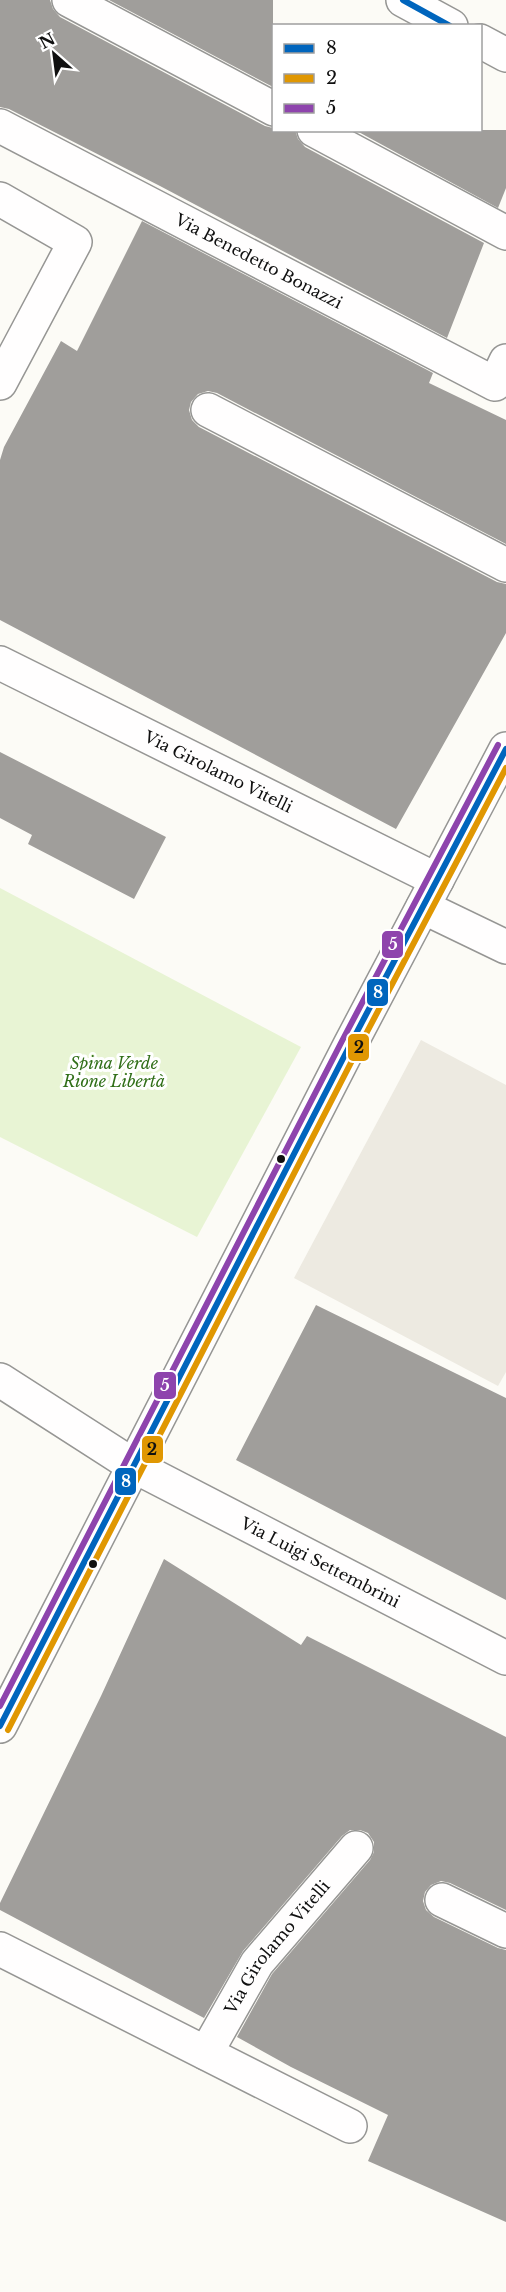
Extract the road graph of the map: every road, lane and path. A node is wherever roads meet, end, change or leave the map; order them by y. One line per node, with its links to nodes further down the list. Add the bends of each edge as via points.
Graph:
1 (69, 0): 6 (street)
2 (403, 0): 3 (street)
3 (446, 24)
4 (482, 42): 5 (street)
5 (506, 55)
6 (272, 108)
7 (0, 126): 11 (street, Via Benedetto Bonazzi, via 495,384)
8 (318, 132): 10 (street)
9 (0, 199): 12 (street, via 75,242)
10 (506, 233)
11 (506, 361)
12 (0, 382)
13 (208, 410): 14 (street)
14 (506, 565)
15 (0, 663): 17 (street, Via Girolamo Vitelli)
16 (506, 749): 17 (street)
17 (430, 893): 18 (street, Via Girolamo Vitelli); 20 (street)
18 (506, 946)
19 (0, 1380): 20 (street, Via Luigi Settembrini)
20 (135, 1466): 21 (street, Via Luigi Settembrini); 22 (street)
21 (506, 1658)
22 (0, 1726)
23 (356, 1848): 27 (street, Via Girolamo Vitelli, via 257,1963)
24 (442, 1900): 25 (street)
25 (506, 1931)
26 (0, 1949): 27 (street)
27 (206, 2053): 28 (street)
28 (350, 2126)

